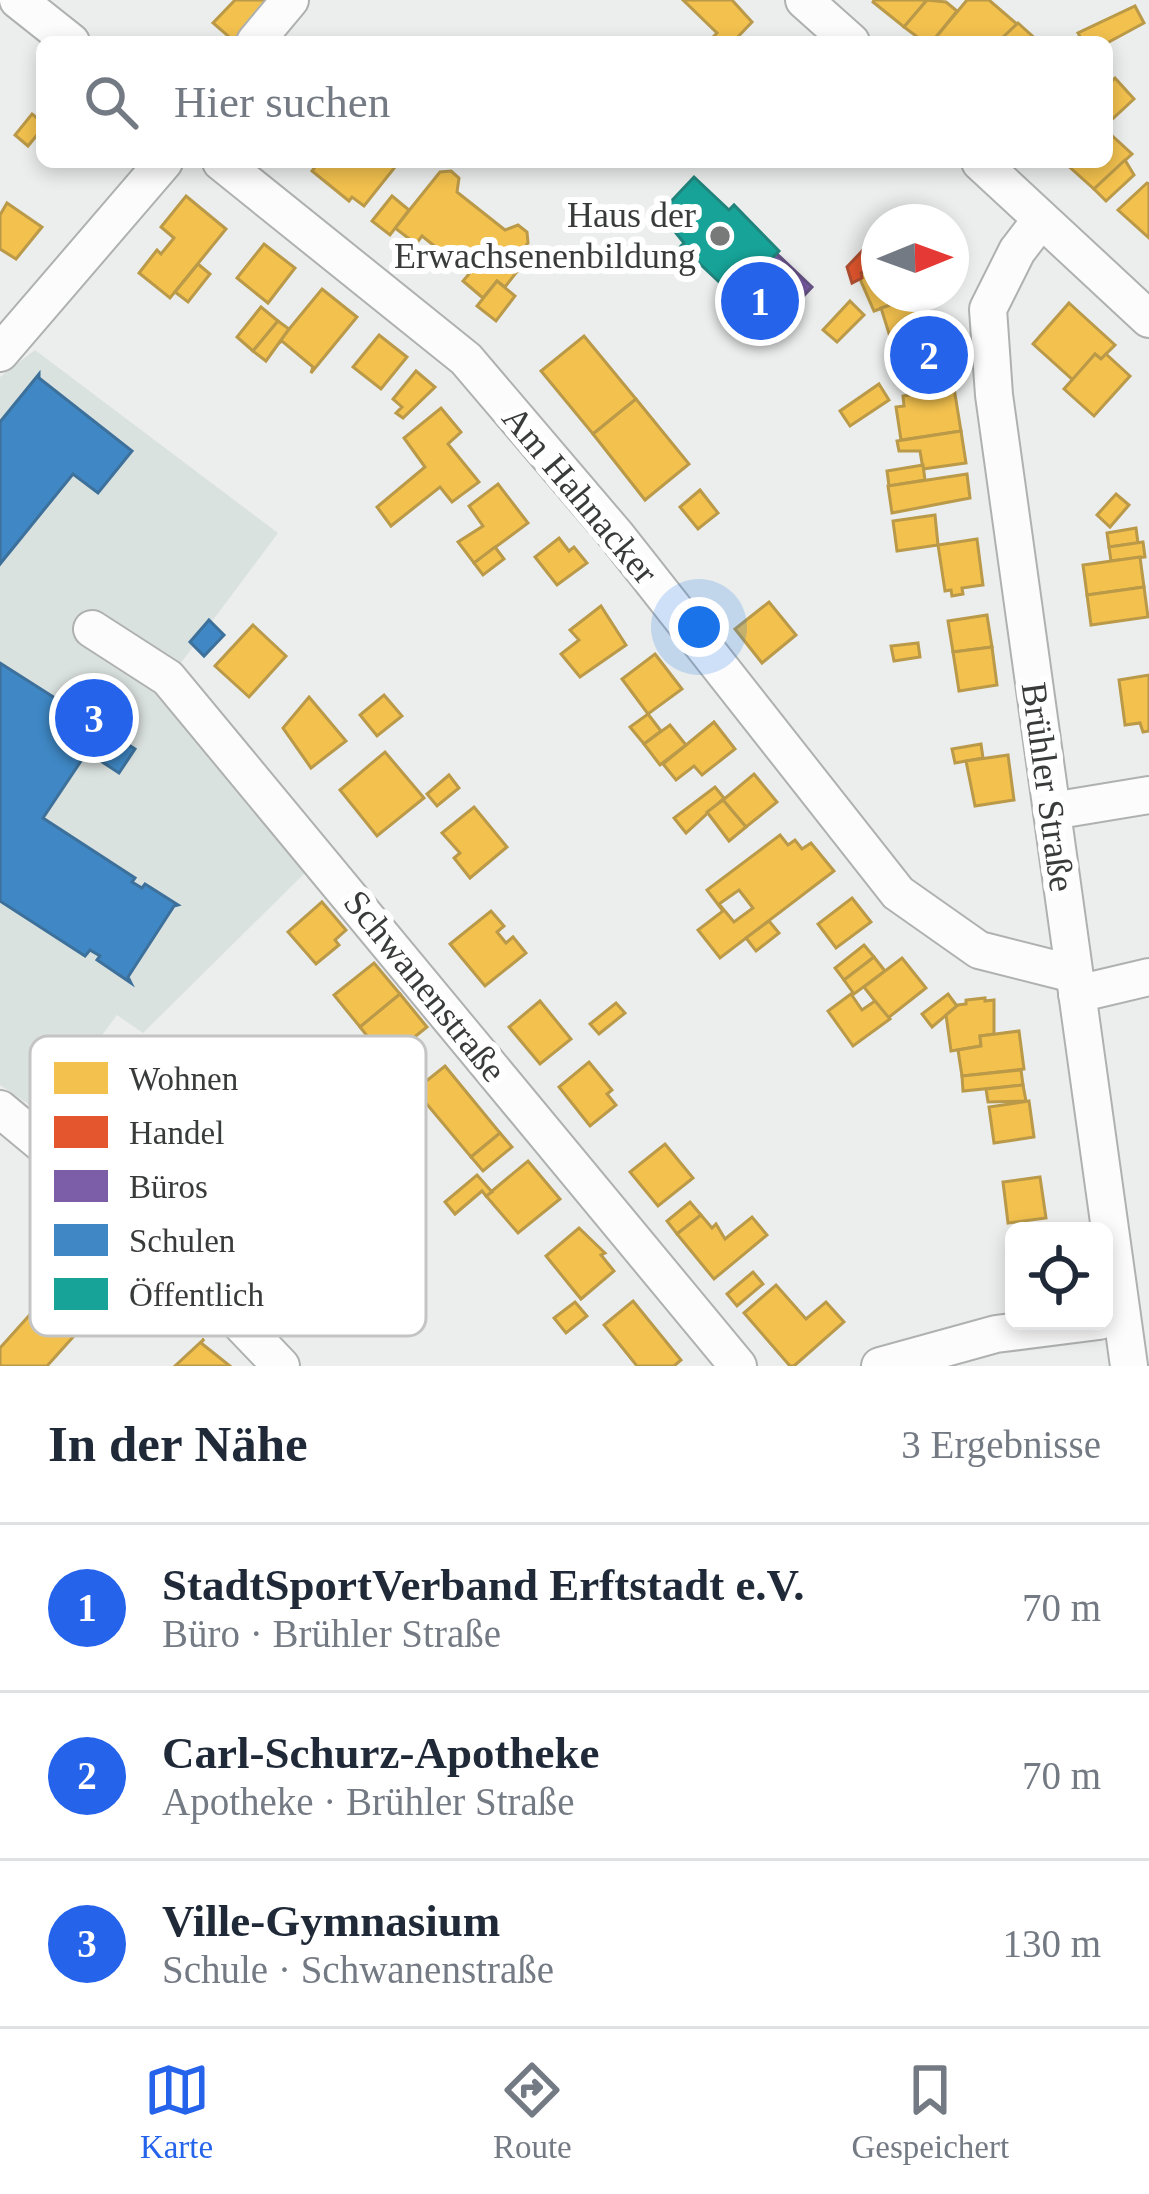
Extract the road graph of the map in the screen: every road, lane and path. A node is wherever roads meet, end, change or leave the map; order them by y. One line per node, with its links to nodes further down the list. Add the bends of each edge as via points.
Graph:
1 (18, 0): 4 (street)
2 (290, 0): 5 (street)
3 (804, 0): 6 (street)
4 (63, 36)
5 (260, 36)
6 (844, 36)
7 (159, 168): 12 (street)
8 (228, 168): 17 (street, Am Hahnacker, via 466,359 898,892 980,950)
9 (986, 168): 10 (street)
10 (1040, 220): 11 (street); 15 (street, Brühler Straße, via 988,309)
11 (1149, 319)
12 (0, 352)
13 (92, 629): 25 (street, Schwanenstraße, via 168,679 208,724)
14 (1149, 795): 15 (street)
15 (1052, 811): 17 (street, Brühler Straße)
16 (1149, 977): 17 (street)
17 (1076, 984): 20 (street, Brühler Straße)
18 (0, 1109): 19 (street)
19 (30, 1134)
20 (1099, 1222)
21 (1028, 1330): 26 (street)
22 (1113, 1330): 27 (street, Brühler Straße)
23 (252, 1336): 24 (street)
24 (281, 1366)
25 (738, 1366)
26 (880, 1366)
27 (1129, 1366)

